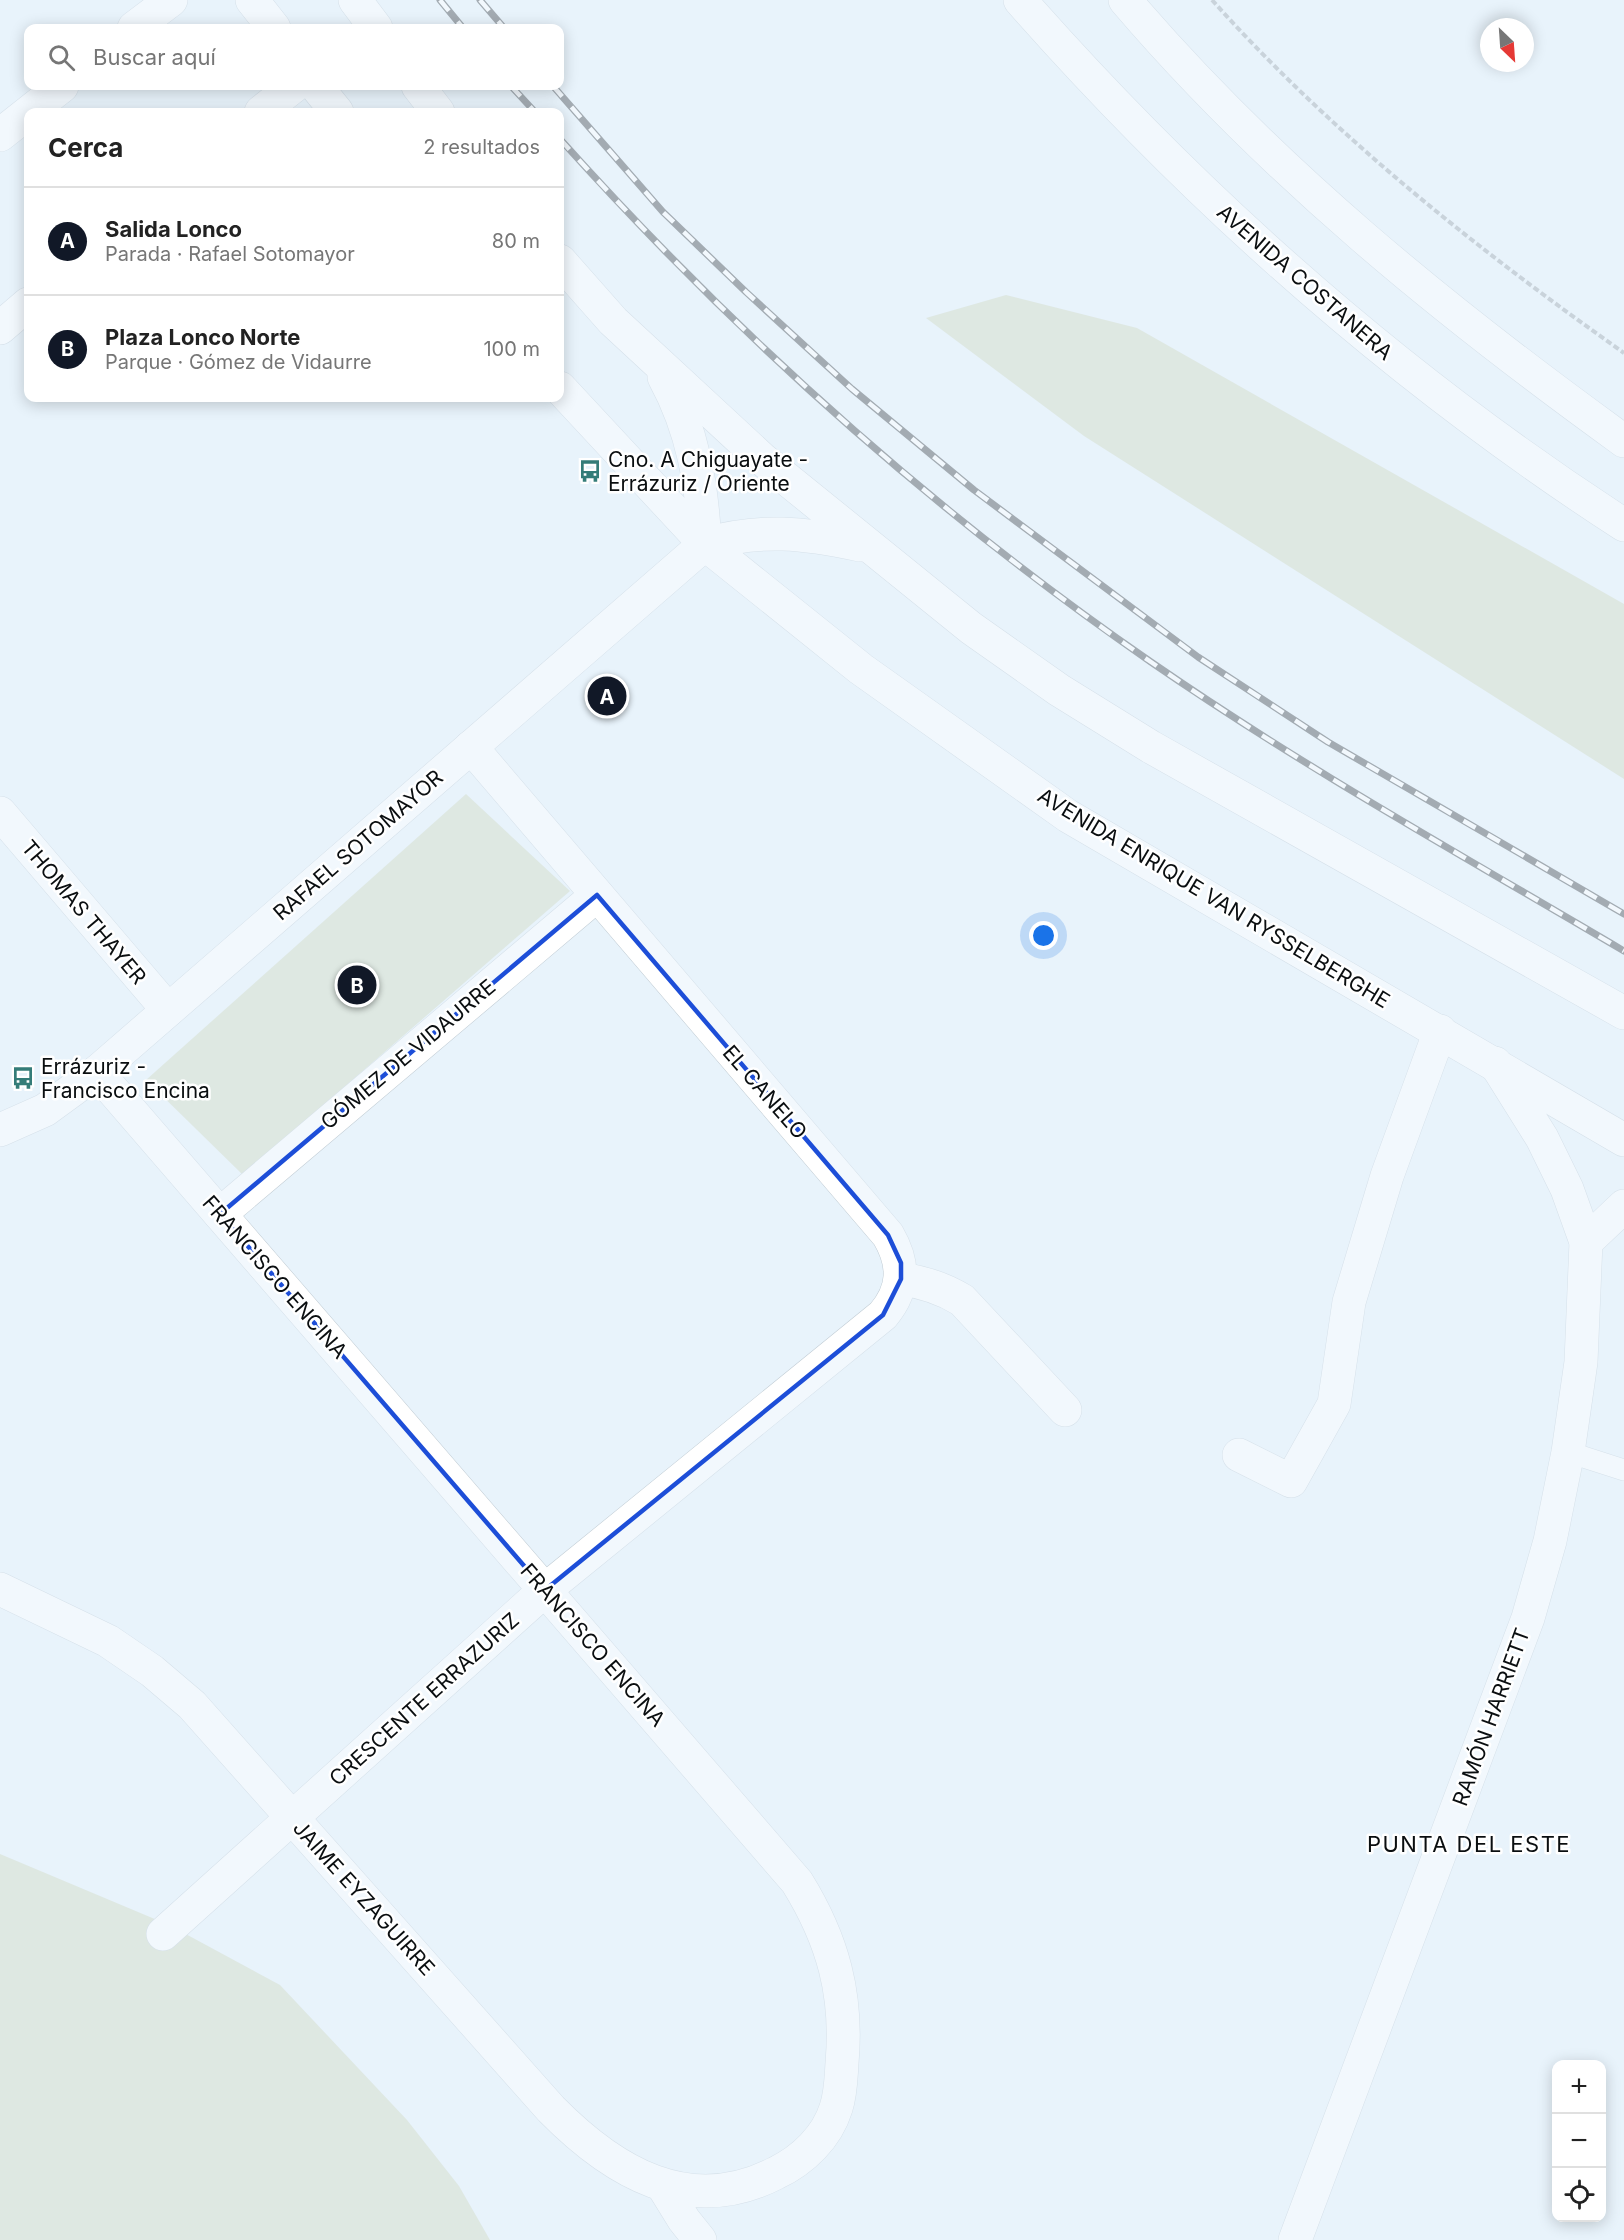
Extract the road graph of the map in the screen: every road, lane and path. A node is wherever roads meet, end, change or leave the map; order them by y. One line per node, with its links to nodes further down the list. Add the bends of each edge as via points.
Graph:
1 (171, 0): 7 (street)
2 (252, 0): 8 (street)
3 (355, 0): 9 (street)
4 (1020, 0): 27 (street, AVENIDA COSTANERA, via 1164,156 1317,296 1488,432)
5 (1125, 0): 26 (street, via 1216,99 1314,194 1523,369)
6 (1212, 0): 23 (path, via 1364,150 1543,296)
7 (139, 24)
8 (271, 24)
9 (373, 24)
10 (57, 90): 14 (street)
11 (289, 90): 15 (street)
12 (319, 90): 16 (street)
13 (421, 90): 17 (street)
14 (34, 108)
15 (266, 108)
16 (334, 108)
17 (435, 108)
18 (24, 116): 19 (street)
19 (0, 135)
20 (564, 266): 24 (street)
21 (24, 307): 22 (street)
22 (0, 328)
23 (1624, 353)
24 (654, 360): 28 (street, via 671,390 695,455 703,499); 29 (street, via 762,459)
25 (564, 392): 28 (street, AVENIDA ENRIQUE VAN RYSSELBERGHE)
26 (1624, 441)
27 (1624, 525)
28 (705, 544): 29 (street, via 733,536 782,533); 30 (street, RAFAEL SOTOMAYOR); 35 (street, AVENIDA ENRIQUE VAN RYSSELBERGHE, via 861,669 1068,816)
29 (868, 547): 34 (street, via 988,640 1142,742)
30 (471, 747): 32 (street, EL CANELO); 33 (street, RAFAEL SOTOMAYOR)
31 (0, 813): 33 (street, THOMAS THAYER)
32 (597, 895): 41 (street, GÓMEZ DE VIDAURRE); 43 (street, EL CANELO, via 888,1235 901,1263)
33 (168, 1010): 37 (street, RAFAEL SOTOMAYOR)
34 (1624, 1012)
35 (1440, 1031): 36 (street, AVENIDA ENRIQUE VAN RYSSELBERGHE); 46 (street, via 1387,1176 1349,1302 1334,1404 1291,1481)
36 (1495, 1063): 39 (street, AVENIDA ENRIQUE VAN RYSSELBERGHE); 42 (street, RAMÓN HARRIETT, via 1542,1138 1567,1189)
37 (97, 1072): 38 (street, RAFAEL SOTOMAYOR, via 45,1110); 41 (street, FRANCISCO ENCINA)
38 (0, 1130)
39 (1624, 1140)
40 (1624, 1206): 42 (street)
41 (220, 1214): 49 (street, FRANCISCO ENCINA)
42 (1586, 1242): 45 (street, RAMÓN HARRIETT, via 1581,1362)
43 (901, 1279): 44 (street, via 924,1282 962,1300); 49 (street, CRESCENTE ERRAZURIZ, via 898,1293 883,1315)
44 (1065, 1410)
45 (1568, 1452): 47 (lane); 54 (street, RAMÓN HARRIETT, via 1550,1541 1528,1618)
46 (1239, 1455)
47 (1624, 1470)
48 (0, 1589): 50 (street, JAIME EYZAGUIRRE, via 108,1641 152,1671 192,1705)
49 (545, 1590): 50 (street, CRESCENTE ERRAZURIZ); 52 (street, FRANCISCO ENCINA, via 797,1882 825,1933 842,1994 846,2025 840,2088 836,2109 815,2144 783,2170 728,2190 695,2191)
50 (291, 1817): 51 (street, CRESCENTE ERRAZURIZ); 52 (street, JAIME EYZAGUIRRE, via 574,2133 610,2160)
51 (163, 1934)
52 (663, 2186): 53 (street)
53 (700, 2240)
54 (1295, 2240)

